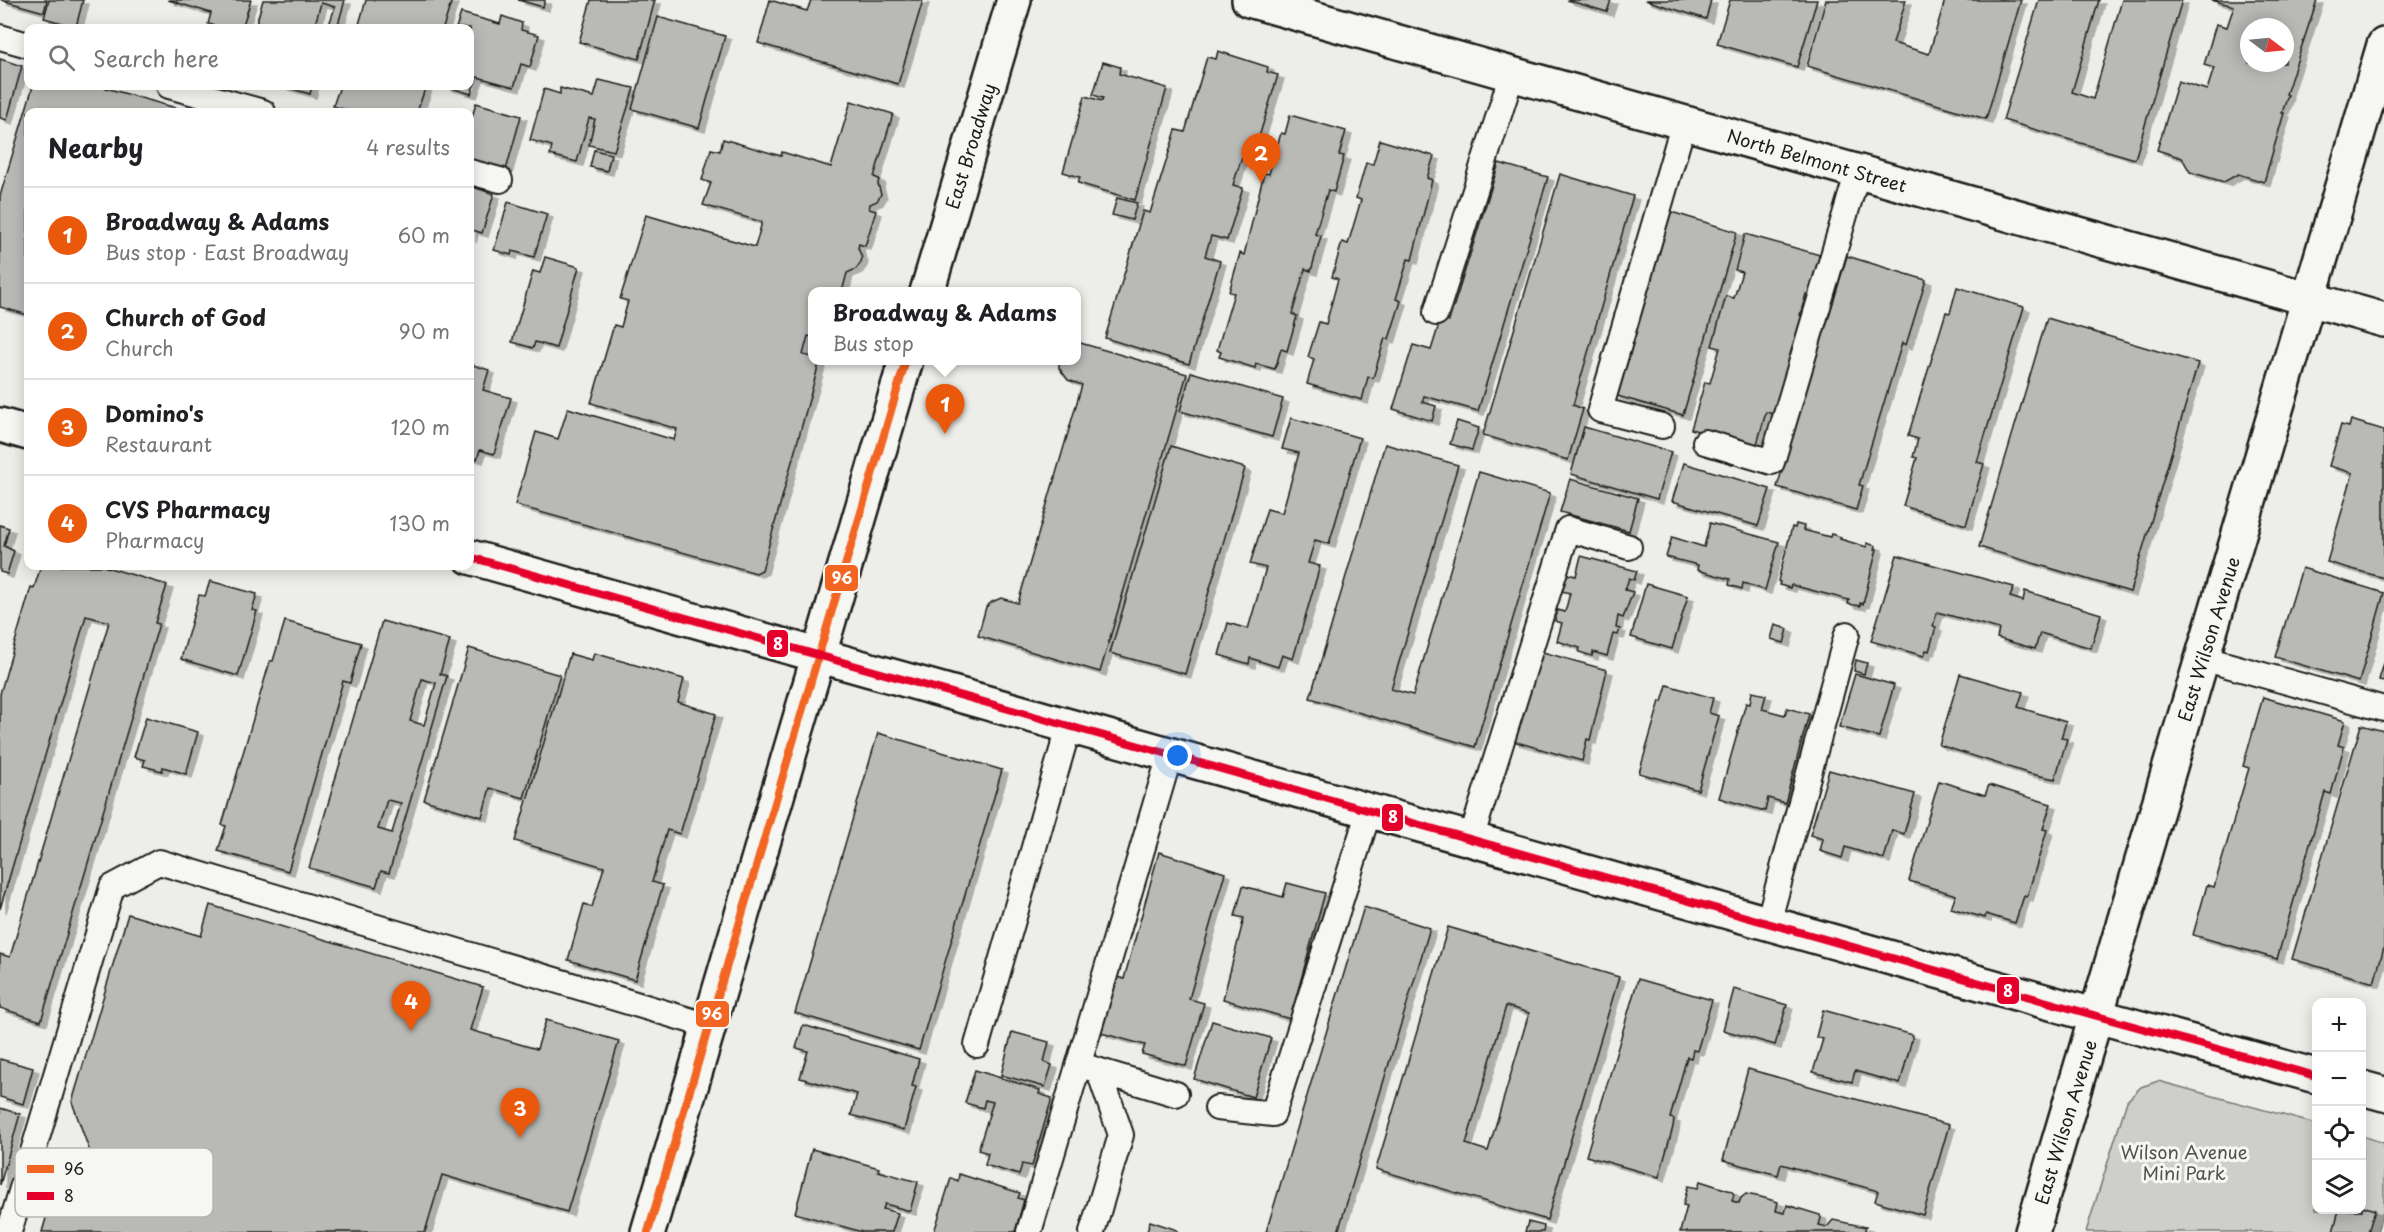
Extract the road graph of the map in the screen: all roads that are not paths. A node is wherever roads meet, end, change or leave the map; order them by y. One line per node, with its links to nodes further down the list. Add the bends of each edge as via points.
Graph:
1 (1014, 0): 13 (street, East Broadway)
2 (1249, 0): 6 (street, North Belmont Street)
3 (0, 37): 4 (lane)
4 (24, 44)
5 (2384, 45): 14 (street, East Wilson Avenue)
6 (1512, 74): 9 (street, North Belmont Street); 15 (lane)
7 (183, 90): 8 (lane)
8 (249, 108)
9 (1684, 123): 10 (street, North Belmont Street); 19 (lane, via 1600,410)
10 (1858, 171): 14 (street, North Belmont Street); 21 (lane, via 1772,462)
11 (474, 173): 12 (lane)
12 (500, 180)
13 (928, 287)
14 (2310, 298): 16 (street, North Belmont Street); 26 (street, East Wilson Avenue)
15 (1436, 313)
16 (2384, 320)
17 (905, 365): 25 (street)
18 (0, 425): 20 (street)
19 (1662, 426)
20 (24, 432)
21 (1705, 442)
22 (1629, 547): 31 (lane, via 1568,529)
23 (474, 558): 25 (street)
24 (1847, 634): 32 (lane)
25 (819, 655): 28 (street); 34 (street)
26 (2202, 657): 27 (lane); 33 (street, East Wilson Avenue)
27 (2384, 709)
28 (1069, 726): 29 (street); 35 (lane)
29 (1170, 755): 30 (street); 36 (lane)
30 (1369, 811): 31 (street); 41 (lane, via 1273,1114)
31 (1471, 839): 32 (street)
32 (1768, 923): 33 (street)
33 (2097, 1016): 37 (street); 48 (street, East Wilson Avenue)
34 (709, 1026): 42 (lane, via 159,862 112,887); 45 (street)
35 (977, 1046)
36 (1089, 1067): 40 (lane); 46 (lane); 47 (lane, via 1121,1135)
37 (2312, 1075)
38 (2366, 1089): 39 (street)
39 (2384, 1094)
40 (1176, 1095)
41 (1217, 1108)
42 (34, 1148)
43 (15, 1212): 44 (lane)
44 (9, 1232)
45 (648, 1232)
46 (1029, 1232)
47 (1092, 1232)
48 (2032, 1232)

